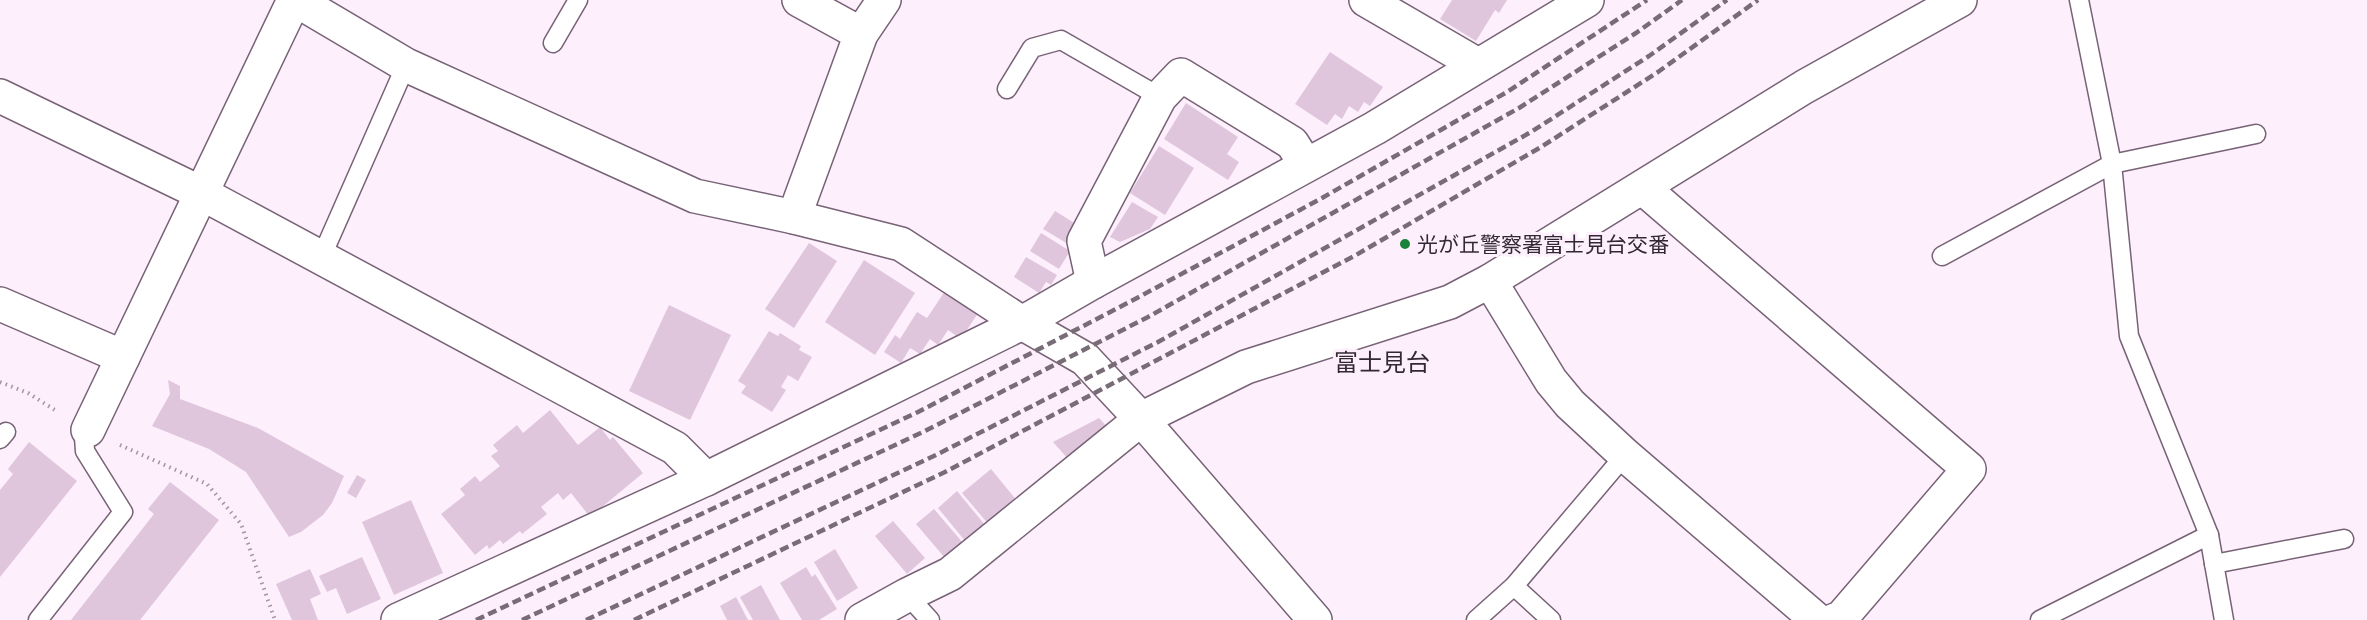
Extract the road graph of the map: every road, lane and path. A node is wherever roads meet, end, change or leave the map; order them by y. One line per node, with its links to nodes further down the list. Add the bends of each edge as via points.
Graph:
1 (295, 0): 11 (street); 20 (street)
2 (578, 0): 10 (lane)
3 (799, 0): 9 (street)
4 (884, 0): 9 (street)
5 (1366, 0): 12 (street)
6 (1587, 0): 12 (street)
7 (1960, 0): 19 (street, via 1804,87)
8 (2079, 0): 17 (lane)
9 (861, 34): 21 (street)
10 (553, 43)
11 (406, 65): 21 (street, via 694,196); 23 (lane)
12 (1478, 65): 18 (street)
13 (1007, 89): 15 (lane, via 1032,48 1061,40)
14 (0, 96): 20 (street)
15 (1160, 97): 18 (street, via 1181,75 1292,143); 25 (street, via 1084,241)
16 (2256, 134): 17 (lane)
17 (2112, 164): 22 (lane); 34 (lane, via 2129,336)
18 (1306, 165): 25 (street)
19 (1643, 188): 24 (street); 39 (street, via 1969,469 1841,618)
20 (201, 193): 23 (street); 28 (street)
21 (794, 217): 27 (street, via 901,244)
22 (1942, 256)
23 (321, 258): 33 (street, via 675,448)
24 (1490, 281): 30 (street, via 1450,302 1246,367); 32 (street, via 1551,381 1569,404)
25 (1093, 282): 27 (street)
26 (0, 304): 28 (street)
27 (1022, 323): 30 (street, via 1085,359); 33 (street)
28 (123, 357): 31 (street)
29 (0, 382): 31 (path, via 28,393)
30 (1141, 419): 38 (street, via 950,574); 45 (street)
31 (88, 430): 40 (lane, via 85,451 123,512); 41 (path, via 207,484 241,524)
32 (1625, 455): 37 (lane); 39 (street)
33 (706, 479): 42 (street)
34 (2209, 535): 36 (lane); 48 (lane)
35 (2344, 539): 36 (lane)
36 (2214, 564): 49 (lane)
37 (1514, 586): 46 (lane); 47 (lane)
38 (907, 595): 43 (street); 44 (lane)
39 (1817, 619)
40 (38, 620)
41 (275, 620)
42 (398, 620)
43 (862, 620)
44 (930, 620)
45 (1316, 620)
46 (1476, 620)
47 (1551, 620)
48 (2040, 620)
49 (2224, 620)

